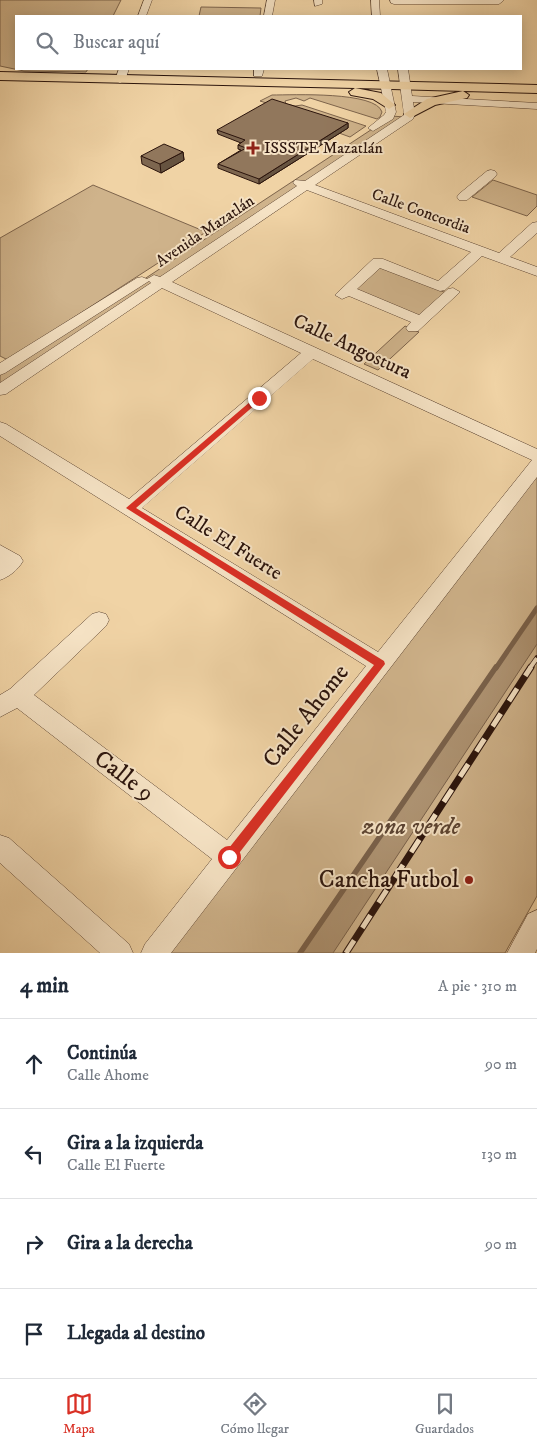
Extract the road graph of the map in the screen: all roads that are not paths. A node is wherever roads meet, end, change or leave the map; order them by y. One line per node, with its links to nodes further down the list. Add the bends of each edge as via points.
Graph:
1 (148, 0): 6 (street)
2 (271, 0): 7 (street)
3 (375, 0): 8 (street)
4 (499, 1): 5 (street)
5 (394, 3)
6 (142, 15)
7 (268, 15)
8 (376, 15)
9 (382, 70): 18 (street)
10 (405, 70): 21 (street)
11 (407, 70): 17 (main road, via 427,80)
12 (0, 72): 15 (main road)
13 (122, 74): 15 (main road); 18 (main road)
14 (0, 76): 15 (main road)
15 (23, 77)
16 (0, 83): 20 (main road)
17 (455, 86): 19 (main road); 21 (main road)
18 (386, 88): 20 (main road); 21 (main road); 25 (street)
19 (537, 89)
20 (338, 90): 25 (main road, via 372,94)
21 (406, 92): 22 (main road); 24 (street); 27 (street)
22 (475, 93): 23 (main road); 24 (main road)
23 (537, 96)
24 (431, 102): 26 (street); 27 (main road)
25 (389, 105): 29 (street, Avenida Mazatlán, via 389,116)
26 (537, 106)
27 (410, 114): 30 (street, Avenida Mazatlán)
28 (491, 174): 31 (street)
29 (293, 181): 30 (street, Calle Concordia); 36 (street, Avenida Mazatlán)
30 (306, 186): 33 (street, Calle Concordia); 36 (street, Avenida Mazatlán)
31 (463, 197)
32 (537, 226): 34 (street)
33 (480, 251): 34 (street, Calle Concordia); 37 (street)
34 (501, 258): 35 (street, Calle Concordia)
35 (537, 272)
36 (155, 279): 38 (street, Calle Angostura); 39 (street, Avenida Mazatlán); 40 (street, Avenida Mazatlán)
37 (446, 289): 37 (street, via 417,324 344,293 378,262)
38 (312, 352): 42 (street, Calle Angostura); 44 (street)
39 (0, 370)
40 (0, 390)
41 (0, 428): 44 (street, Calle El Fuerte)
42 (537, 456)
43 (537, 465): 46 (street, Calle Ahome)
44 (130, 508): 46 (street, Calle El Fuerte)
45 (100, 620): 47 (street)
46 (380, 664): 49 (street, Calle Ahome)
47 (9, 701): 49 (street, Calle 9)
48 (0, 848): 51 (street)
49 (229, 857): 52 (street, Calle Ahome)
50 (537, 923): 53 (street)
51 (120, 953)
52 (154, 953)
53 (520, 953)

